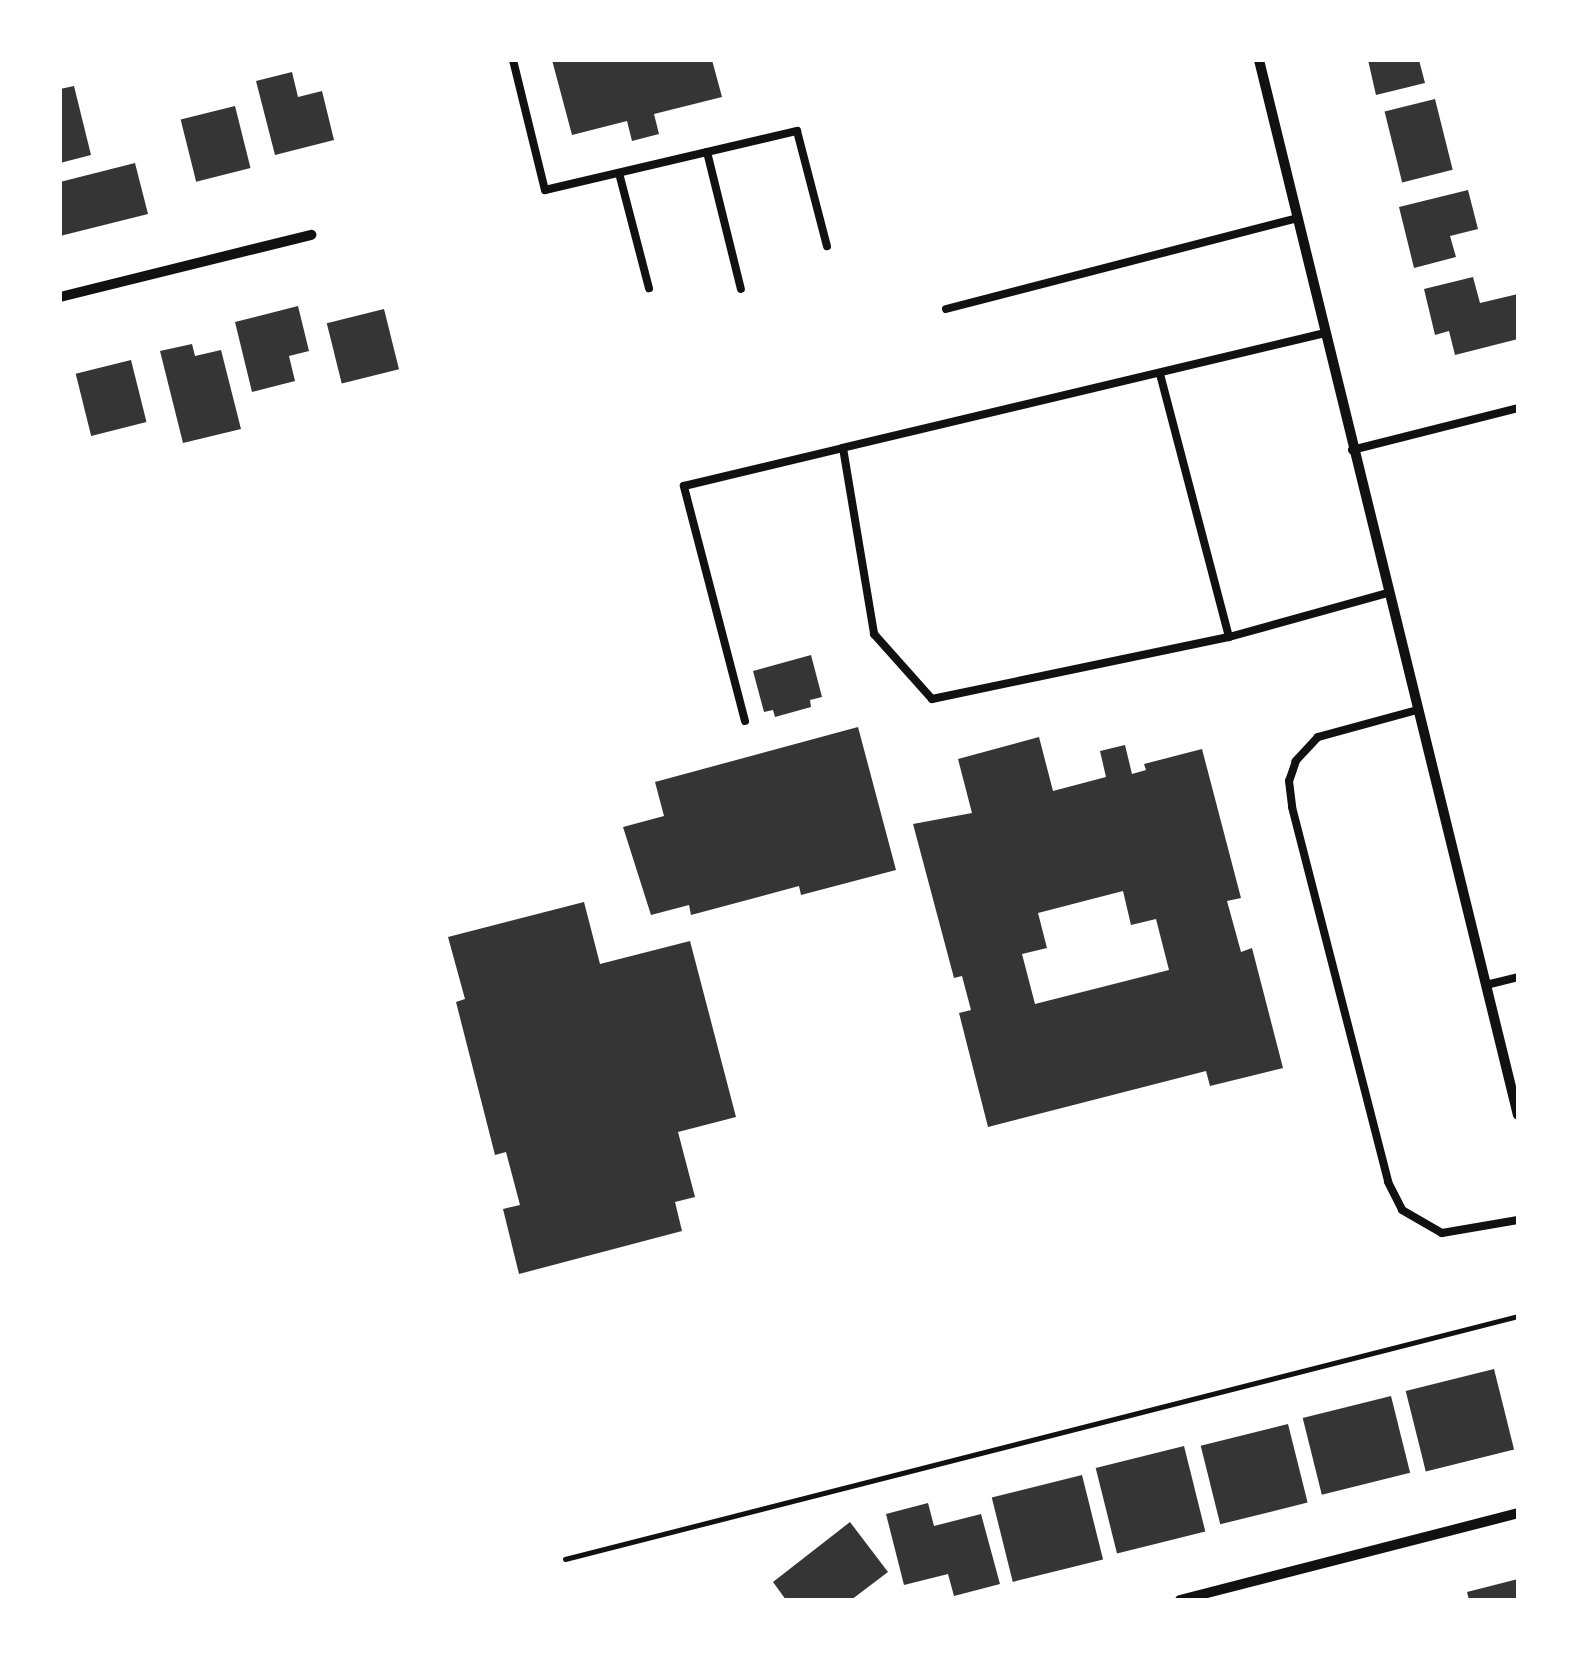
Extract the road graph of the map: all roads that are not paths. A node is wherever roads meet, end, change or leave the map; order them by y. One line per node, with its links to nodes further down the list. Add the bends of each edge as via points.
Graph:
1 (514, 60): 4 (lane, via 545,190)
2 (1258, 60): 5 (street)
3 (706, 152): 4 (lane); 7 (lane, via 798,131); 9 (lane)
4 (619, 173): 8 (lane)
5 (1298, 218): 11 (lane); 12 (street)
6 (311, 235): 10 (street)
7 (827, 246)
8 (648, 288)
9 (741, 289)
10 (60, 297)
11 (946, 309)
12 (1324, 333): 13 (lane); 16 (street)
13 (1160, 374): 15 (lane); 18 (lane)
14 (1518, 408): 16 (lane)
15 (843, 448): 18 (lane, via 874,634 932,698); 20 (lane, via 684,486)
16 (1352, 450): 17 (street)
17 (1388, 594): 18 (lane); 19 (street)
18 (1230, 637)
19 (1417, 710): 22 (street); 24 (lane, via 1318,737 1296,761 1289,781 1292,807 1388,1182 1402,1210 1442,1233)
20 (745, 721)
21 (1518, 976): 22 (lane)
22 (1486, 985): 23 (street)
23 (1518, 1115)
24 (1518, 1220)
25 (1518, 1513): 26 (street)
26 (1180, 1600)

